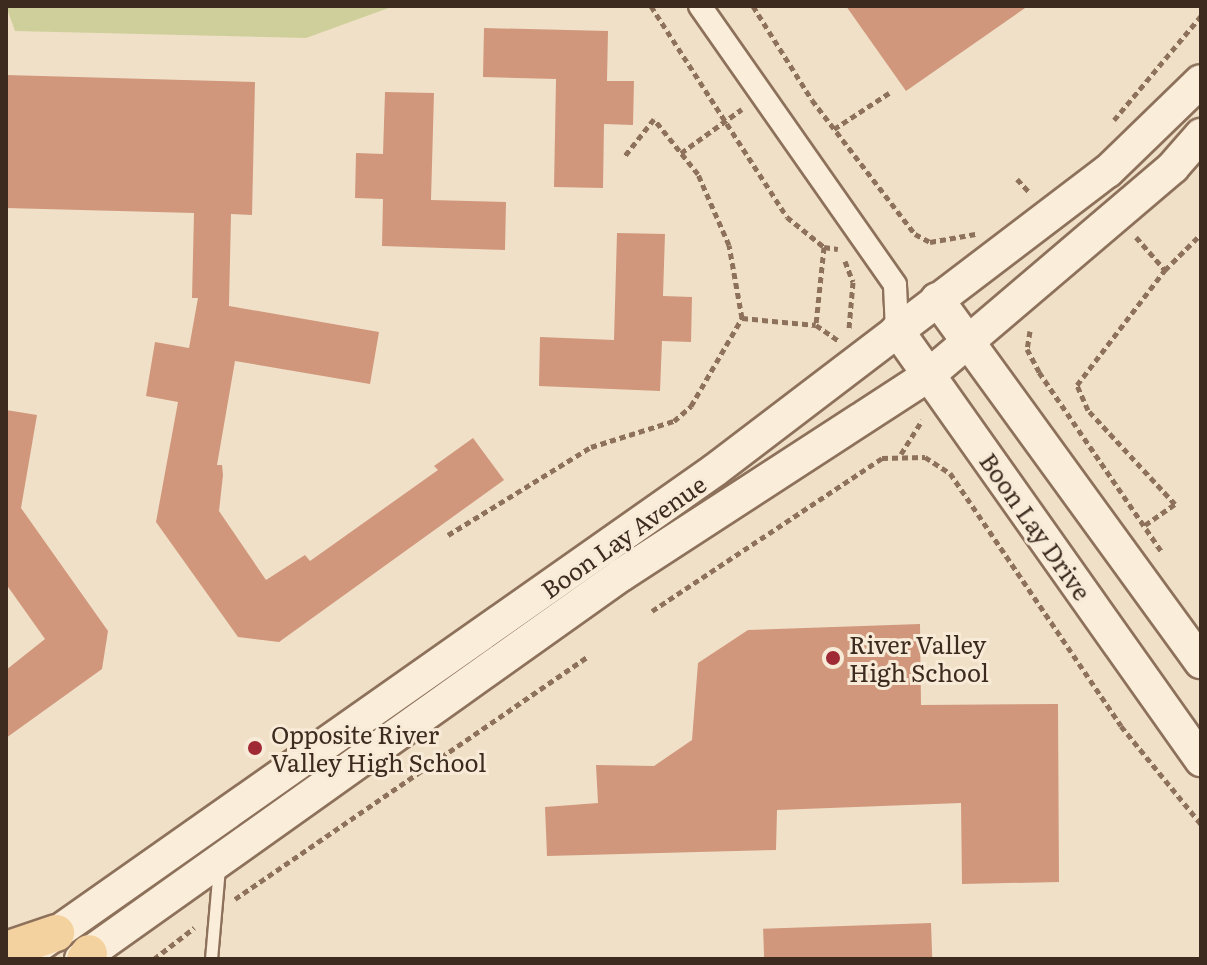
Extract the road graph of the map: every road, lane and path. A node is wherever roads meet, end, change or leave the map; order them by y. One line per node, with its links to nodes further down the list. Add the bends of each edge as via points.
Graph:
1 (651, 6): 8 (path)
2 (700, 6): 7 (street)
3 (753, 6): 9 (path)
4 (1201, 16): 10 (path)
5 (1201, 81): 26 (street, Boon Lay Avenue, via 1108,171)
6 (889, 93): 9 (path)
7 (762, 94): 8 (path); 25 (street)
8 (723, 122): 12 (path); 23 (path, via 787,217)
9 (834, 129): 19 (path, via 929,245)
10 (1102, 132)
11 (1201, 135): 31 (street, Boon Lay Avenue, via 1173,167)
12 (681, 153): 13 (path, via 654,119); 27 (path, via 698,174 724,232)
13 (624, 157)
14 (1017, 179): 15 (path)
15 (1029, 193)
16 (1035, 199): 17 (path)
17 (1027, 205)
18 (1145, 227): 21 (path)
19 (985, 232)
20 (1201, 234): 24 (path)
21 (1135, 236): 22 (path); 24 (path)
22 (1124, 246)
23 (824, 247): 29 (path); 29 (path, via 838,248 852,275 844,345)
24 (1165, 270): 37 (path, via 1077,385 1088,410 1175,504)
25 (895, 285): 26 (street); 30 (street)
26 (937, 299): 30 (street, Boon Lay Avenue); 31 (street)
27 (742, 318): 29 (path); 38 (path, via 691,406 674,421 591,447)
28 (1036, 322): 32 (path, via 1027,335)
29 (816, 325)
30 (897, 330): 34 (street, Boon Lay Drive); 47 (street, Boon Lay Avenue, via 639,526)
31 (970, 341): 34 (street, Boon Lay Avenue); 42 (street)
32 (1027, 349): 33 (path); 37 (path)
33 (1019, 351)
34 (930, 374): 43 (street, Boon Lay Drive); 45 (street, Boon Lay Avenue, via 621,575)
35 (922, 420): 36 (path)
36 (901, 454): 40 (path, via 882,458 852,476); 44 (path, via 925,457 950,473 1121,726)
37 (1145, 525): 39 (path)
38 (448, 535)
39 (1169, 564)
40 (652, 611)
41 (587, 657): 46 (path)
42 (1201, 662)
43 (1201, 760)
44 (1201, 824)
45 (220, 862): 46 (lane); 49 (street, Boon Lay Avenue)
46 (215, 913): 51 (path); 52 (lane)
47 (56, 933): 48 (main road); 50 (street, Boon Lay Avenue)
48 (6, 950)
49 (85, 957)
50 (19, 959)
51 (154, 959)
52 (211, 959)

